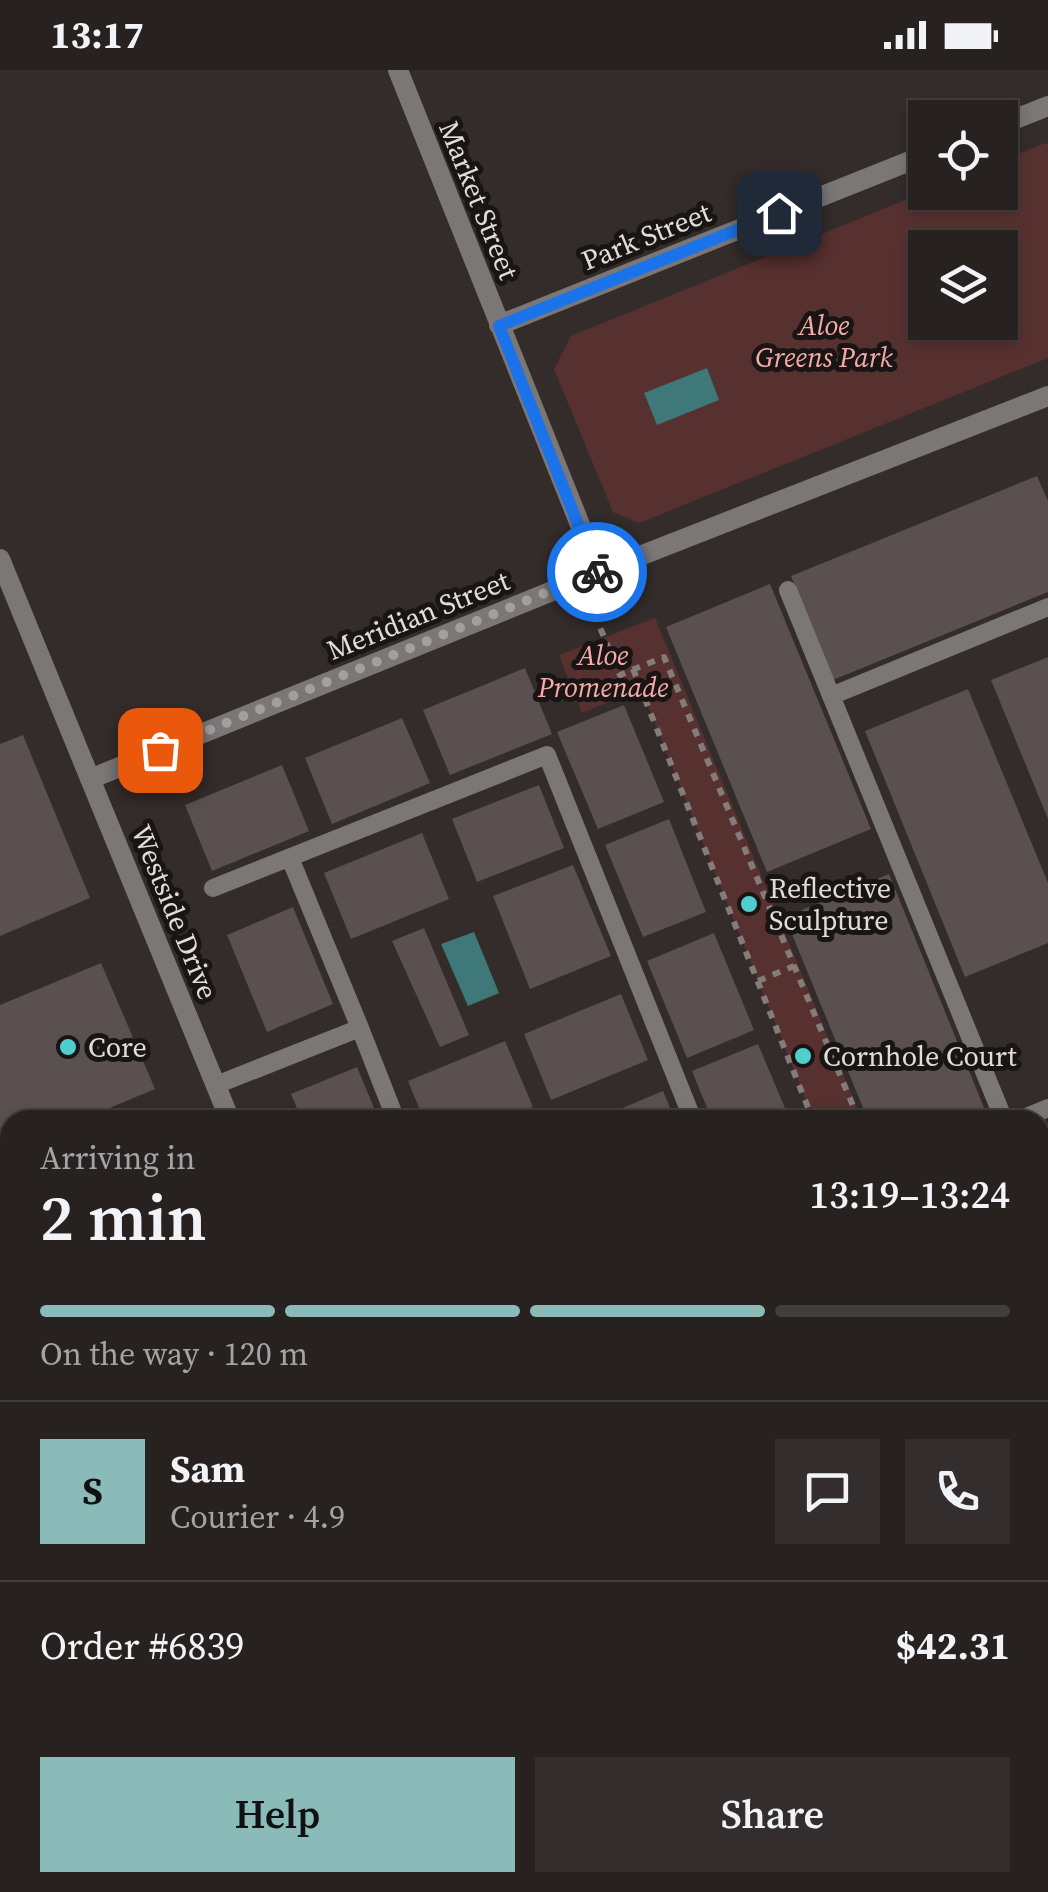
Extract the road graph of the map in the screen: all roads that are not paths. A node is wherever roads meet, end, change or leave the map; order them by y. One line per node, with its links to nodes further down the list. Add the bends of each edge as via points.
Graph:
1 (398, 70): 5 (street, Market Street)
2 (1048, 106): 3 (street)
3 (1018, 118)
4 (908, 162): 5 (street, Park Street)
5 (499, 326): 8 (street, Market Street)
6 (1048, 396): 8 (street, Meridian Street)
7 (0, 559): 12 (street, Westside Drive)
8 (589, 576): 12 (street, Meridian Street)
9 (788, 590): 11 (lane)
10 (1048, 607): 11 (lane)
11 (831, 696): 20 (lane)
12 (90, 779): 16 (street, Westside Drive)
13 (290, 858): 14 (lane); 15 (lane); 19 (lane, via 546,755)
14 (213, 888)
15 (360, 1028): 16 (lane); 18 (lane)
16 (216, 1085): 17 (street, Westside Drive)
17 (226, 1110)
18 (392, 1110)
19 (689, 1110)
20 (1000, 1110)

